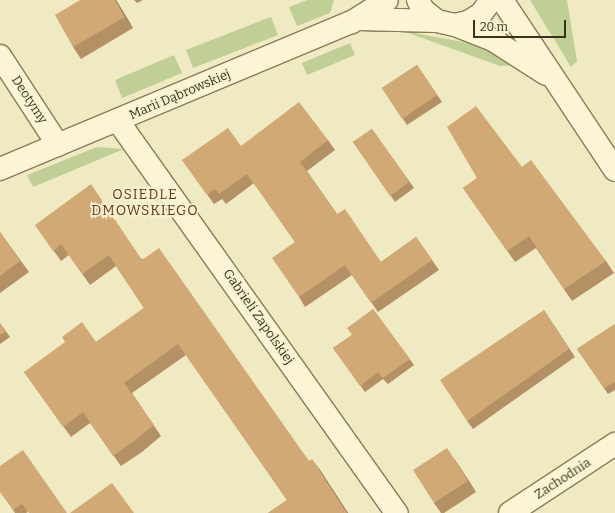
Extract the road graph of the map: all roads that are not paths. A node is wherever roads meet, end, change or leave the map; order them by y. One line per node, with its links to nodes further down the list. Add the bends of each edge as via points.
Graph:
1 (387, 0): 5 (street, Marii Dąbrowskiej)
2 (418, 0): 6 (street)
3 (490, 0): 6 (street, via 481,14)
4 (502, 0): 8 (street)
5 (359, 19): 6 (street, Marii Dąbrowskiej); 9 (street, Marii Dąbrowskiej)
6 (446, 23): 8 (street, via 524,58)
7 (0, 56): 10 (street, Deotymy)
8 (559, 85): 12 (street)
9 (118, 121): 10 (street, Marii Dąbrowskiej); 14 (street, Gabrieli Zapolskiej)
10 (58, 145): 11 (street, Marii Dąbrowskiej)
11 (0, 169)
12 (615, 170)
13 (615, 444): 15 (street, Zachodnia)
14 (397, 513)
15 (510, 513)

